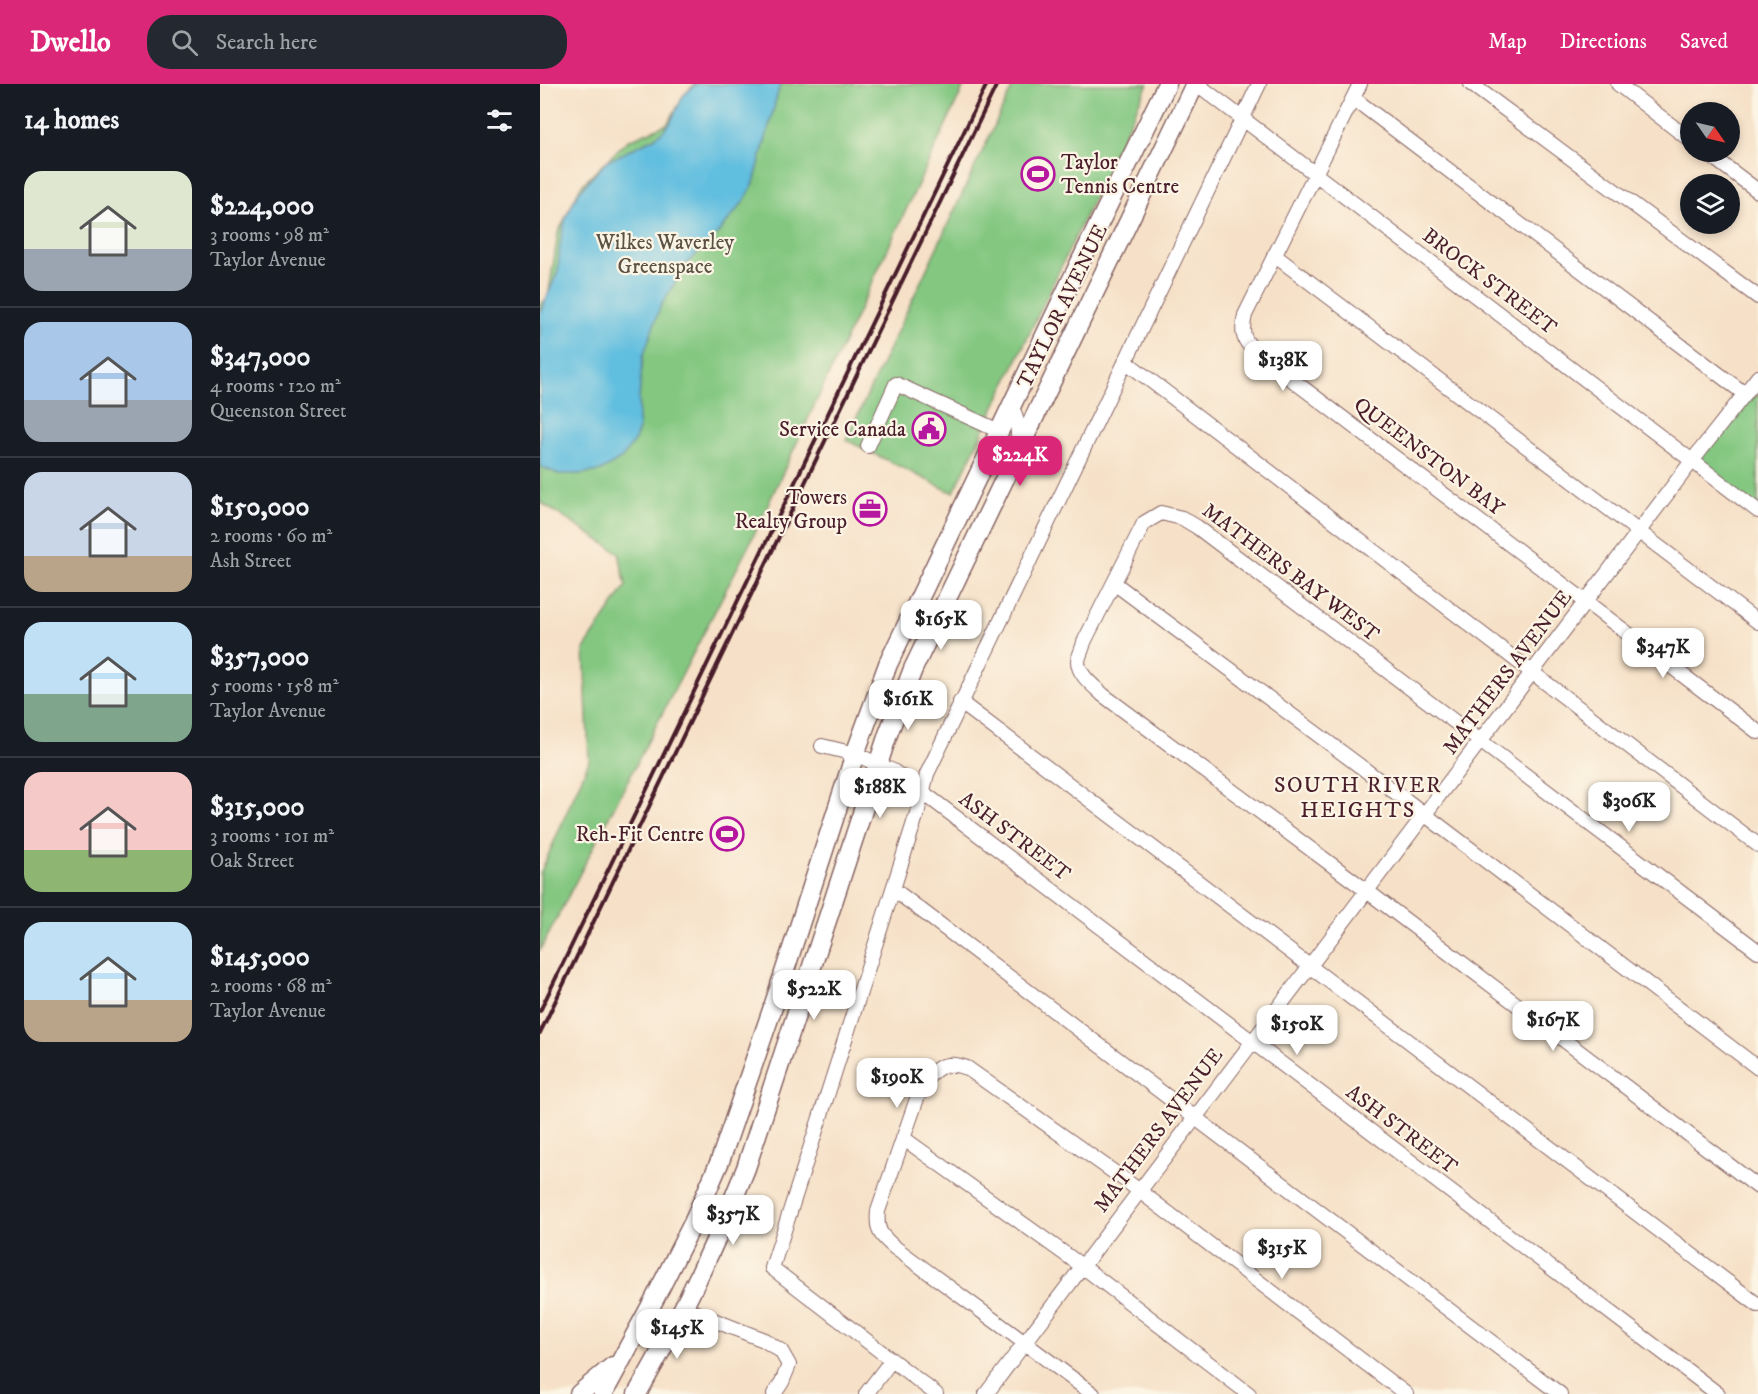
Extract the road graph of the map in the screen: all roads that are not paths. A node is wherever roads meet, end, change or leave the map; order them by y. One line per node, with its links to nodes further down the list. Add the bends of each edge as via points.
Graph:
1 (1167, 84): 18 (main road, TAYLOR AVENUE)
2 (1196, 84): 8 (street, BROCK STREET); 21 (main road, TAYLOR AVENUE)
3 (1259, 84): 8 (street)
4 (1360, 84): 7 (street, QUEENSTON BAY)
5 (1471, 84): 14 (street)
6 (1618, 84): 9 (street)
7 (1353, 98): 11 (street, QUEENSTON BAY); 17 (street)
8 (1242, 118): 11 (street, BROCK STREET); 15 (street)
9 (1680, 132)
10 (1719, 162): 12 (street)
11 (1315, 174): 13 (street, QUEENSTON BAY); 22 (street, BROCK STREET)
12 (1758, 191)
13 (1274, 255): 24 (street); 26 (street, QUEENSTON BAY, via 1242,327 1244,339 1253,349)
14 (1758, 297)
15 (1125, 361): 28 (street); 29 (street)
16 (1758, 377): 17 (street, MATHERS AVENUE)
17 (1745, 394): 22 (street, MATHERS AVENUE)
18 (1011, 406): 19 (main road, TAYLOR AVENUE); 21 (street, TAYLOR AVENUE, via 1015,411)
19 (999, 431): 20 (street, via 896,384); 33 (main road, TAYLOR AVENUE, via 888,664)
20 (868, 446)
21 (1018, 450): 34 (main road, TAYLOR AVENUE, via 913,669)
22 (1692, 461): 23 (street, BROCK STREET); 24 (street, MATHERS AVENUE)
23 (1758, 511)
24 (1639, 532): 26 (street, MATHERS AVENUE); 27 (street)
25 (1114, 583): 31 (street, MATHERS BAY WEST, via 1144,524 1161,513 1182,518); 36 (street); 39 (street, MATHERS BAY WEST, via 1084,642 1078,661 1081,672 1103,695)
26 (1587, 601): 28 (street, MATHERS AVENUE); 30 (street)
27 (1758, 622)
28 (1532, 673): 31 (street, MATHERS AVENUE); 37 (street)
29 (960, 702): 35 (street); 41 (street)
30 (1758, 732)
31 (1482, 740): 36 (street, MATHERS AVENUE); 40 (street, MATHERS BAY WEST)
32 (822, 746): 33 (street, ASH STREET)
33 (855, 754): 34 (street, ASH STREET); 52 (main road, TAYLOR AVENUE, via 720,1161 693,1224)
34 (879, 765): 35 (street, ASH STREET); 50 (main road, TAYLOR AVENUE, via 750,1158 720,1233)
35 (921, 791): 38 (street); 42 (street, ASH STREET)
36 (1425, 814): 39 (street, MATHERS AVENUE); 43 (street)
37 (1758, 845)
38 (893, 889): 44 (street); 53 (street, via 772,1268)
39 (1367, 891): 41 (street, MATHERS AVENUE); 46 (street, MATHERS BAY WEST)
40 (1758, 951)
41 (1310, 966): 42 (street, MATHERS AVENUE); 49 (street)
42 (1252, 1041): 44 (street, MATHERS AVENUE); 65 (street, ASH STREET)
43 (1758, 1068)
44 (1194, 1118): 47 (street, MATHERS AVENUE); 64 (street)
45 (903, 1138): 47 (street, via 931,1072 949,1064 959,1065); 48 (street); 51 (street, via 878,1211 879,1230 894,1248)
46 (1758, 1187)
47 (1139, 1190): 48 (street, MATHERS AVENUE); 63 (street)
48 (1082, 1266): 51 (street, MATHERS AVENUE); 62 (street)
49 (1758, 1305)
50 (683, 1308): 56 (main road, TAYLOR AVENUE); 57 (street, via 764,1340 781,1351 789,1365)
51 (1024, 1342): 60 (street, MATHERS AVENUE); 61 (street)
52 (623, 1356): 54 (main road); 55 (main road, TAYLOR AVENUE)
53 (891, 1360): 58 (street); 59 (street)
54 (579, 1394)
55 (603, 1394)
56 (637, 1394)
57 (774, 1394)
58 (866, 1394)
59 (936, 1394)
60 (986, 1394)
61 (1093, 1394)
62 (1249, 1394)
63 (1406, 1394)
64 (1560, 1394)
65 (1718, 1394)

